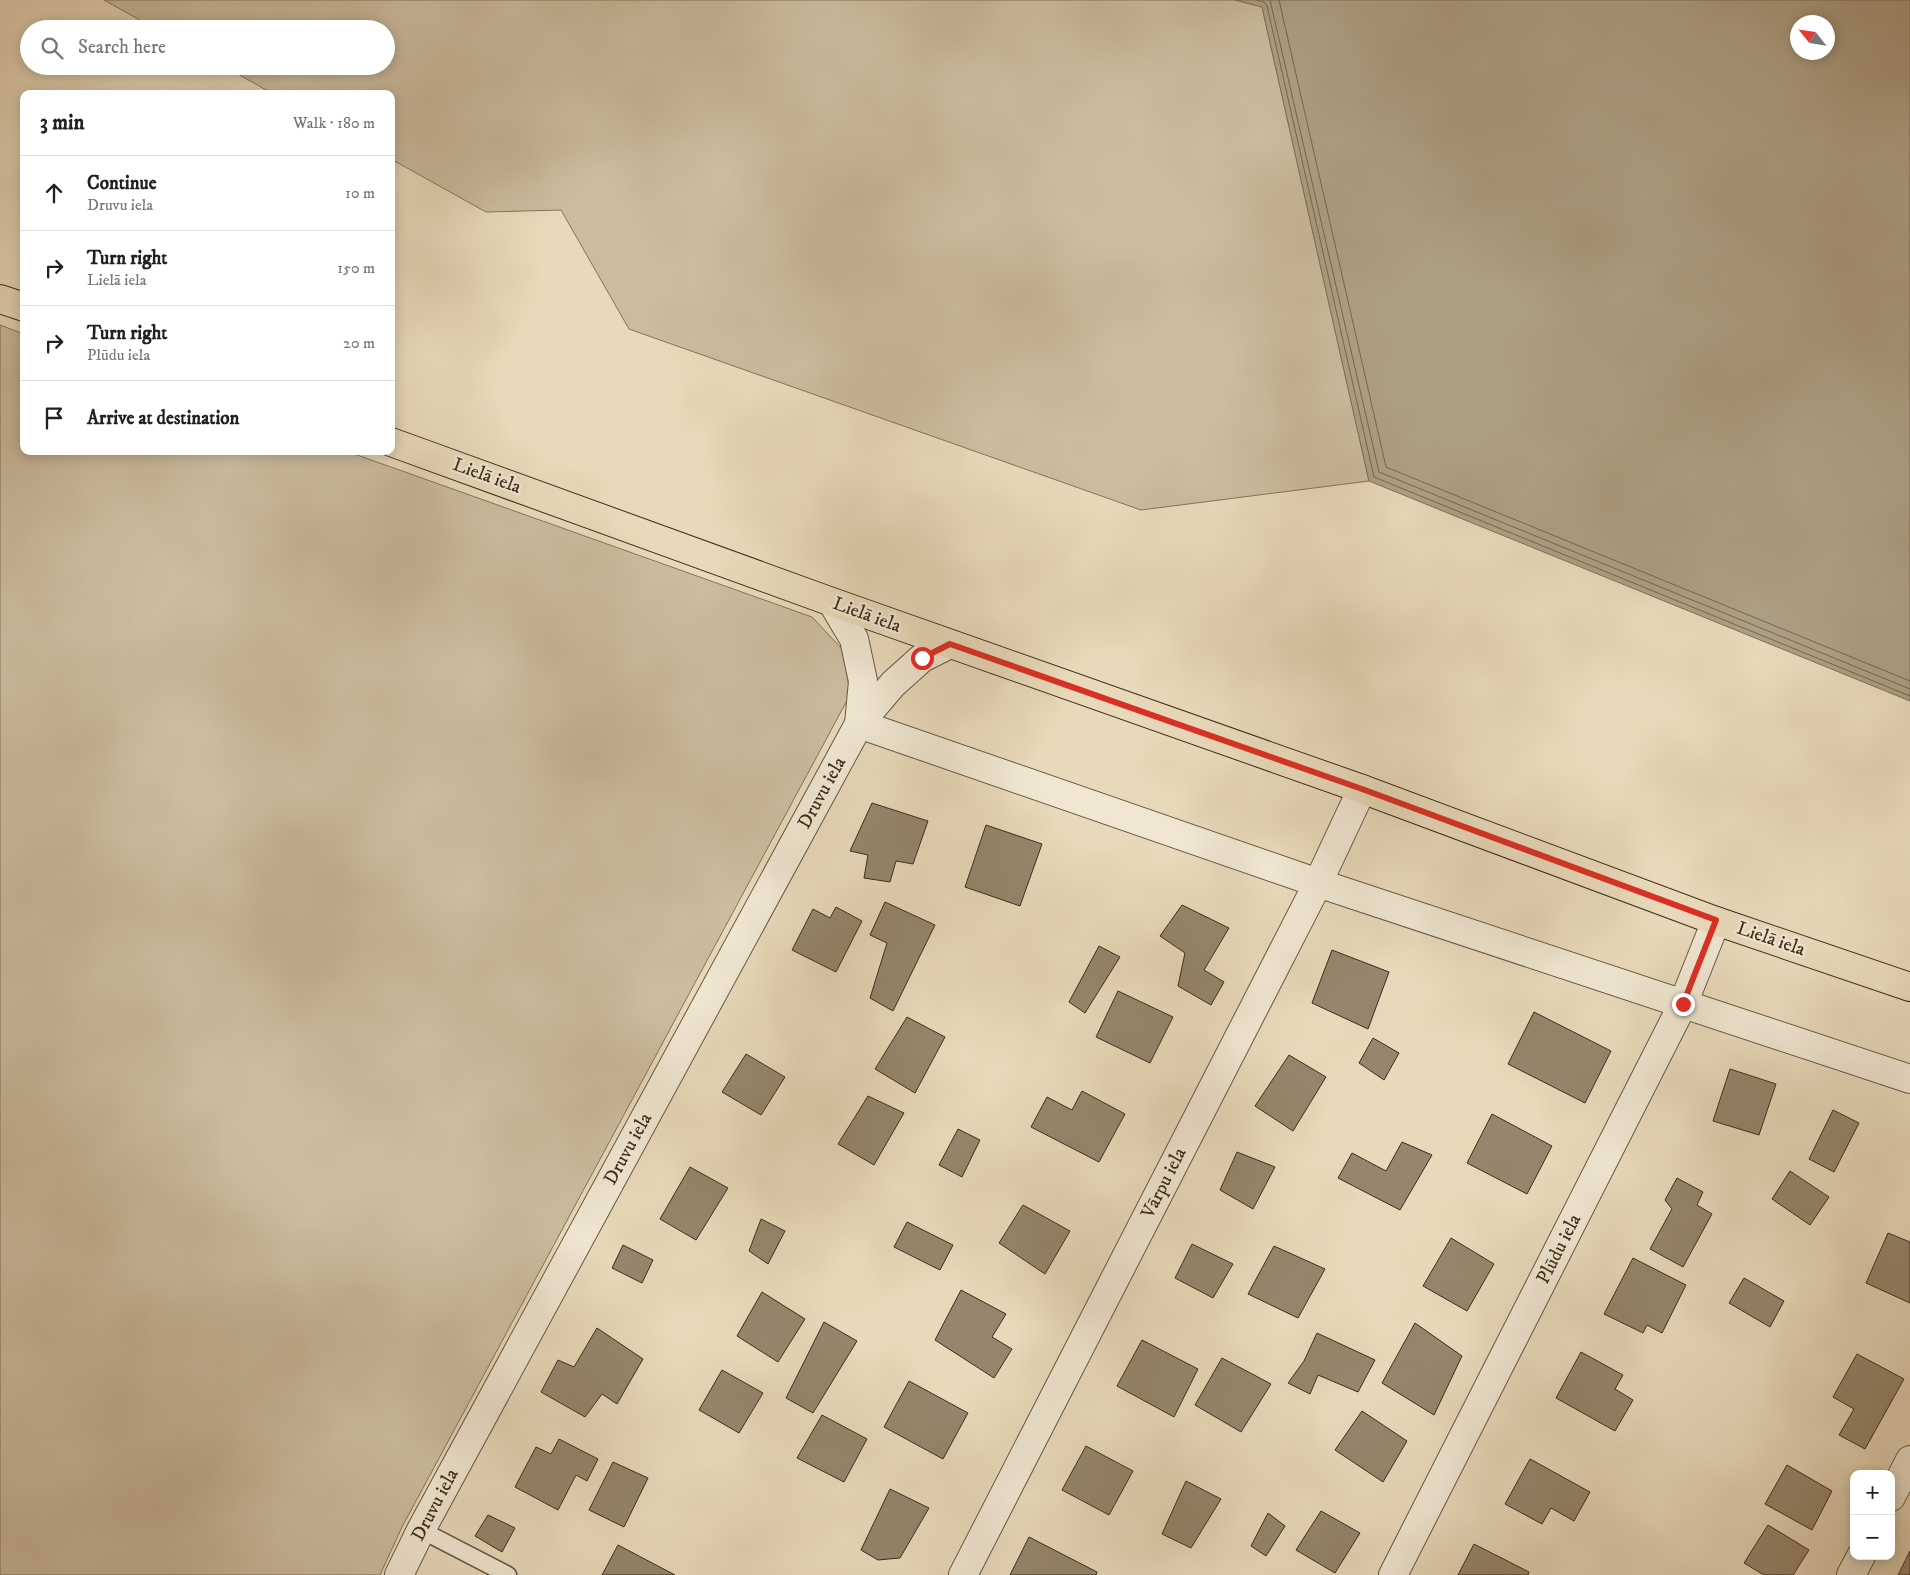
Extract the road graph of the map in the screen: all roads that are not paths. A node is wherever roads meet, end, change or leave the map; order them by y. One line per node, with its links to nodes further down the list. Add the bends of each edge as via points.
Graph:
1 (0, 299): 2 (main road)
2 (20, 306)
3 (395, 443): 4 (main road, Lielā iela)
4 (832, 602): 5 (main road, Lielā iela); 6 (street, Druvu iela, via 854,639 863,681)
5 (950, 644): 6 (street, Druvu iela, via 922,658); 7 (main road, Lielā iela)
6 (859, 724): 8 (street); 15 (street, Druvu iela)
7 (1362, 789): 8 (street, Vārpu iela); 9 (main road, Lielā iela)
8 (1318, 883): 11 (street); 19 (street, Vārpu iela)
9 (1716, 920): 10 (main road, Lielā iela); 11 (street, Plūdu iela)
10 (1910, 987)
11 (1683, 1004): 12 (street); 20 (street, Plūdu iela)
12 (1910, 1079)
13 (1910, 1460): 14 (street)
14 (1895, 1488)
15 (421, 1530): 17 (street, Druvu iela); 18 (lane)
16 (1859, 1560): 21 (street)
17 (399, 1575)
18 (508, 1575)
19 (963, 1575)
20 (1393, 1575)
21 (1851, 1575)

